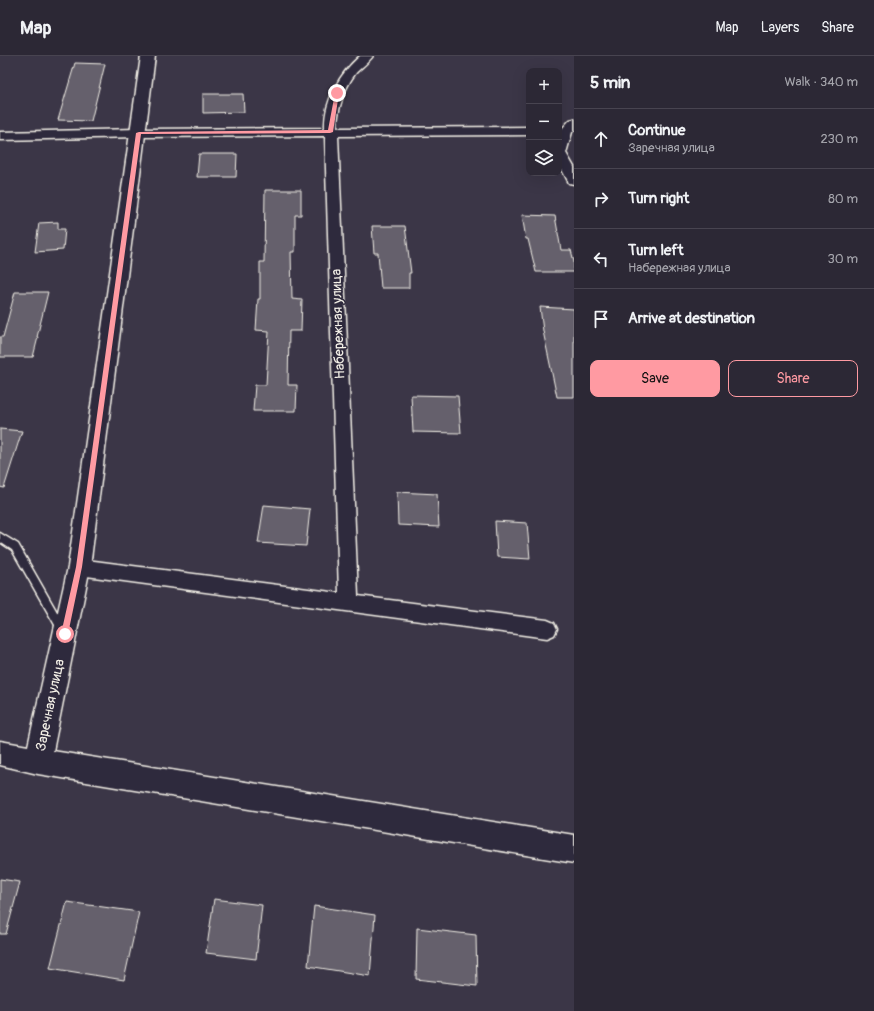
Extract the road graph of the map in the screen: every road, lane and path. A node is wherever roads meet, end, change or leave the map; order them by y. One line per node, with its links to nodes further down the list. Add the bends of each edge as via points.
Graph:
1 (148, 56): 6 (street, Заречная улица)
2 (367, 56): 5 (street, Набережная улица, via 345,79 337,93)
3 (568, 129): 8 (street, via 560,153)
4 (526, 131): 5 (street)
5 (330, 132): 6 (street); 11 (street, Набережная улица)
6 (139, 133): 7 (street); 10 (street, Заречная улица)
7 (0, 136)
8 (574, 180)
9 (0, 537): 13 (lane, via 15,547)
10 (79, 567): 11 (street); 13 (street, Заречная улица)
11 (349, 603): 12 (street)
12 (547, 629)
13 (65, 634): 15 (street, Заречная улица)
14 (0, 753): 15 (street)
15 (38, 761): 16 (street)
16 (574, 849)

